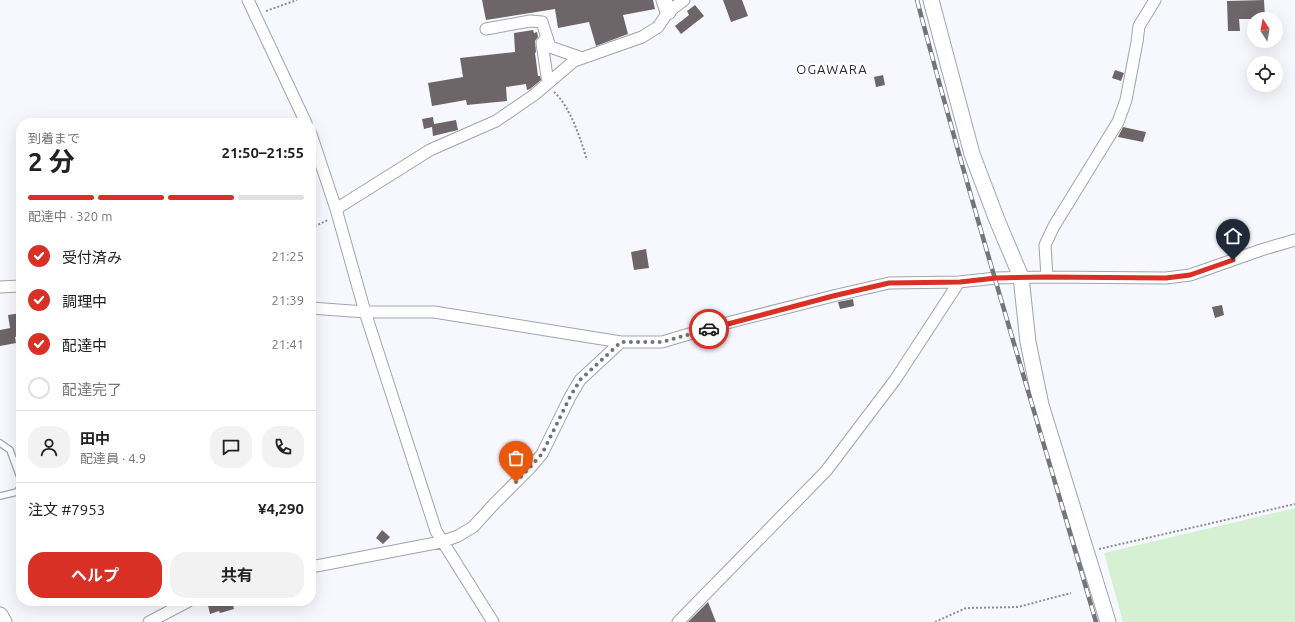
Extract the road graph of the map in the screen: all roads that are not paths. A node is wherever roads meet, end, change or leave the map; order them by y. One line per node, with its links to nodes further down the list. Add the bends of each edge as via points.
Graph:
1 (248, 0): 10 (street)
2 (684, 0): 5 (street)
3 (931, 0): 14 (street, via 972,154)
4 (1155, 0): 15 (street, via 1139,26 1126,100 1118,122 1045,245)
5 (666, 6): 8 (street, via 658,27 642,37)
6 (486, 29): 7 (street, via 530,21 542,22)
7 (546, 38): 8 (street, via 550,47); 9 (street, via 542,43)
8 (582, 58): 9 (street, via 574,61)
9 (547, 84): 12 (street, via 496,121 430,150)
10 (304, 118)
11 (316, 149): 12 (street)
12 (337, 211): 20 (street)
13 (1295, 240): 15 (street, via 1190,275 1166,278)
14 (1021, 277): 15 (street); 16 (street); 34 (street, via 1028,342 1041,405)
15 (1047, 277)
16 (960, 282): 21 (street, via 889,283 723,324 662,342); 33 (street, via 895,380 826,471)
17 (16, 286): 18 (street)
18 (0, 287)
19 (316, 308): 20 (street)
20 (365, 312): 21 (street, via 434,312); 26 (street)
21 (621, 342): 26 (street, via 580,380 542,454 530,468 473,527)
22 (0, 443): 23 (lane, via 10,450)
23 (16, 466)
24 (16, 492): 25 (lane)
25 (0, 496)
26 (441, 542): 27 (street); 32 (street)
27 (316, 566)
28 (179, 606): 31 (street)
29 (0, 614): 30 (street)
30 (4, 622)
31 (149, 622)
32 (493, 622)
33 (678, 622)
34 (1108, 622)

